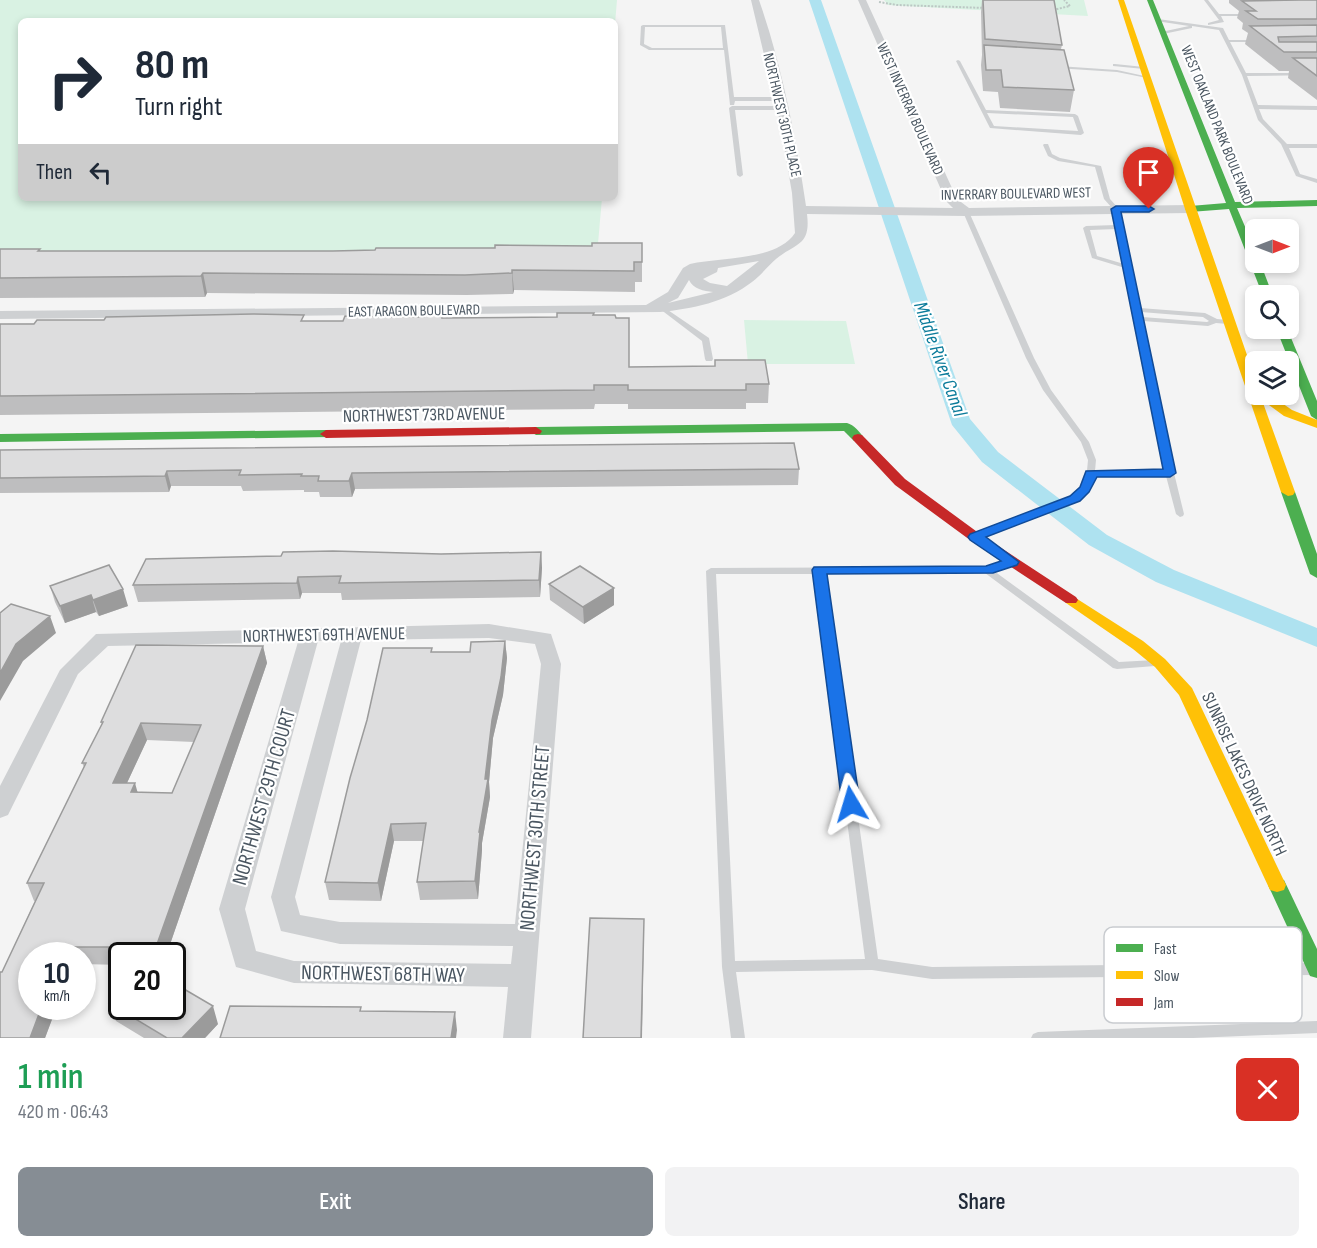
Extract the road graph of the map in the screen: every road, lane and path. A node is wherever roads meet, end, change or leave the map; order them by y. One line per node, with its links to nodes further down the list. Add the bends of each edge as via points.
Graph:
1 (755, 0): 22 (street, NORTHWEST 30TH PLACE)
2 (862, 0): 38 (street, WEST INVERRAY BOULEVARD, via 952,201)
3 (876, 0): 8 (path)
4 (1064, 0): 9 (path, via 1070,6 1068,9)
5 (1121, 0): 18 (main road, WEST OAKLAND PARK BOULEVARD)
6 (1150, 0): 13 (main road, WEST OAKLAND PARK BOULEVARD)
7 (1206, 0): 10 (lane)
8 (987, 8)
9 (1047, 10)
10 (1218, 15): 11 (lane); 12 (lane, via 1222,21)
11 (1258, 16)
12 (1207, 25): 13 (lane); 13 (lane); 14 (lane, via 1221,29)
13 (1160, 26): 18 (main road, WEST OAKLAND PARK BOULEVARD)
14 (1227, 41): 15 (lane); 20 (lane)
15 (1265, 41)
16 (726, 49): 16 (lane, via 723,27 643,26 642,45 651,48); 21 (lane)
17 (958, 61): 26 (lane)
18 (1160, 72): 18 (lane, via 1117,71 1047,64); 33 (main road, WEST OAKLAND PARK BOULEVARD); 35 (main road, WEST OAKLAND PARK BOULEVARD)
19 (1317, 74): 20 (lane)
20 (1244, 75): 23 (lane)
21 (732, 99): 22 (lane); 24 (lane)
22 (780, 104): 24 (lane); 36 (street, NORTHWEST 30TH PLACE)
23 (1256, 107): 25 (lane); 28 (lane, via 1265,127)
24 (732, 108): 30 (lane)
25 (1317, 108)
26 (984, 111): 26 (lane, via 992,127 1081,133 1075,116)
27 (1046, 145): 34 (lane, via 1050,155 1058,159 1098,166 1107,199)
28 (1285, 146): 29 (lane); 31 (lane, via 1298,175)
29 (1317, 146)
30 (740, 175)
31 (1317, 181)
32 (1317, 203): 33 (main road, INVERRARY BOULEVARD WEST)
33 (1232, 206): 35 (main road, INVERRARY BOULEVARD WEST); 37 (main road, INVERRARY BOULEVARD WEST); 44 (main road, WEST OAKLAND PARK BOULEVARD)
34 (1116, 209): 35 (street, INVERRARY BOULEVARD WEST); 38 (street, INVERRARY BOULEVARD WEST); 39 (lane)
35 (1190, 209): 51 (main road, WEST OAKLAND PARK BOULEVARD)
36 (802, 210): 38 (street, INVERRARY BOULEVARD WEST); 40 (street, NORTHWEST 30TH PLACE)
37 (1317, 210)
38 (966, 212): 63 (lane, via 1030,358 1047,390 1085,442 1092,460)
39 (1120, 227): 43 (lane); 43 (lane, via 1086,228 1094,257)
40 (802, 230): 41 (street, EAST ARAGON BOULEVARD, via 796,242)
41 (774, 255): 42 (street); 45 (street, EAST ARAGON BOULEVARD, via 745,281)
42 (723, 262): 45 (street, via 720,267 697,274 696,281); 47 (street, via 688,271 673,295)
43 (1128, 267): 48 (lane)
44 (1264, 285)
45 (727, 290): 46 (street, EAST ARAGON BOULEVARD, via 692,303)
46 (662, 308): 47 (street, EAST ARAGON BOULEVARD); 53 (lane, via 706,340)
47 (646, 309): 49 (street, EAST ARAGON BOULEVARD)
48 (1136, 310): 50 (lane); 51 (lane, via 1205,315)
49 (0, 315)
50 (1138, 319): 51 (lane); 62 (lane)
51 (1222, 322): 54 (main road, WEST OAKLAND PARK BOULEVARD)
52 (1286, 339): 55 (main road)
53 (709, 359)
54 (1245, 369)
55 (1313, 397): 58 (main road)
56 (1259, 405): 69 (main road, WEST OAKLAND PARK BOULEVARD)
57 (1272, 405): 59 (main road, via 1291,417)
58 (1317, 416)
59 (1317, 424)
60 (848, 427): 61 (main road, NORTHWEST 73RD AVENUE); 65 (main road, SUNRISE LAKES DRIVE NORTH, via 900,482)
61 (0, 438)
62 (1170, 473): 63 (lane); 64 (lane)
63 (1091, 474): 65 (lane, via 1085,489 1075,499)
64 (1180, 514)
65 (975, 537): 66 (main road, SUNRISE LAKES DRIVE NORTH)
66 (1012, 562): 68 (lane); 73 (main road, SUNRISE LAKES DRIVE NORTH)
67 (819, 570): 68 (lane); 79 (lane); 80 (lane, via 711,570)
68 (987, 570): 73 (lane, via 1117,666)
69 (1317, 574)
70 (353, 634): 71 (street, NORTHWEST 69TH AVENUE); 72 (street, NORTHWEST 69TH AVENUE, via 489,631); 76 (street, NORTHWEST 68TH WAY, via 283,897 290,924 340,933)
71 (310, 635): 74 (street, NORTHWEST 69TH AVENUE, via 103,639 70,670); 78 (street, NORTHWEST 29TH COURT, via 232,909)
72 (544, 639): 76 (street, NORTHWEST 30TH STREET, via 551,664)
73 (1160, 663): 75 (main road, SUNRISE LAKES DRIVE NORTH, via 1186,692)
74 (0, 809)
75 (1297, 927)
76 (527, 935): 84 (street, NORTHWEST 30TH STREET)
77 (1302, 937): 82 (main road, SUNRISE LAKES DRIVE NORTH)
78 (245, 960): 84 (street, NORTHWEST 68TH WAY, via 294,972)
79 (872, 964): 80 (lane); 83 (lane, via 932,973)
80 (729, 967): 87 (lane)
81 (1302, 969): 82 (lane)
82 (1317, 969)
83 (1104, 971)
84 (523, 976): 86 (street, NORTHWEST 30TH STREET)
85 (1317, 1028): 88 (lane)
86 (517, 1038)
87 (738, 1038)
88 (1038, 1038)

